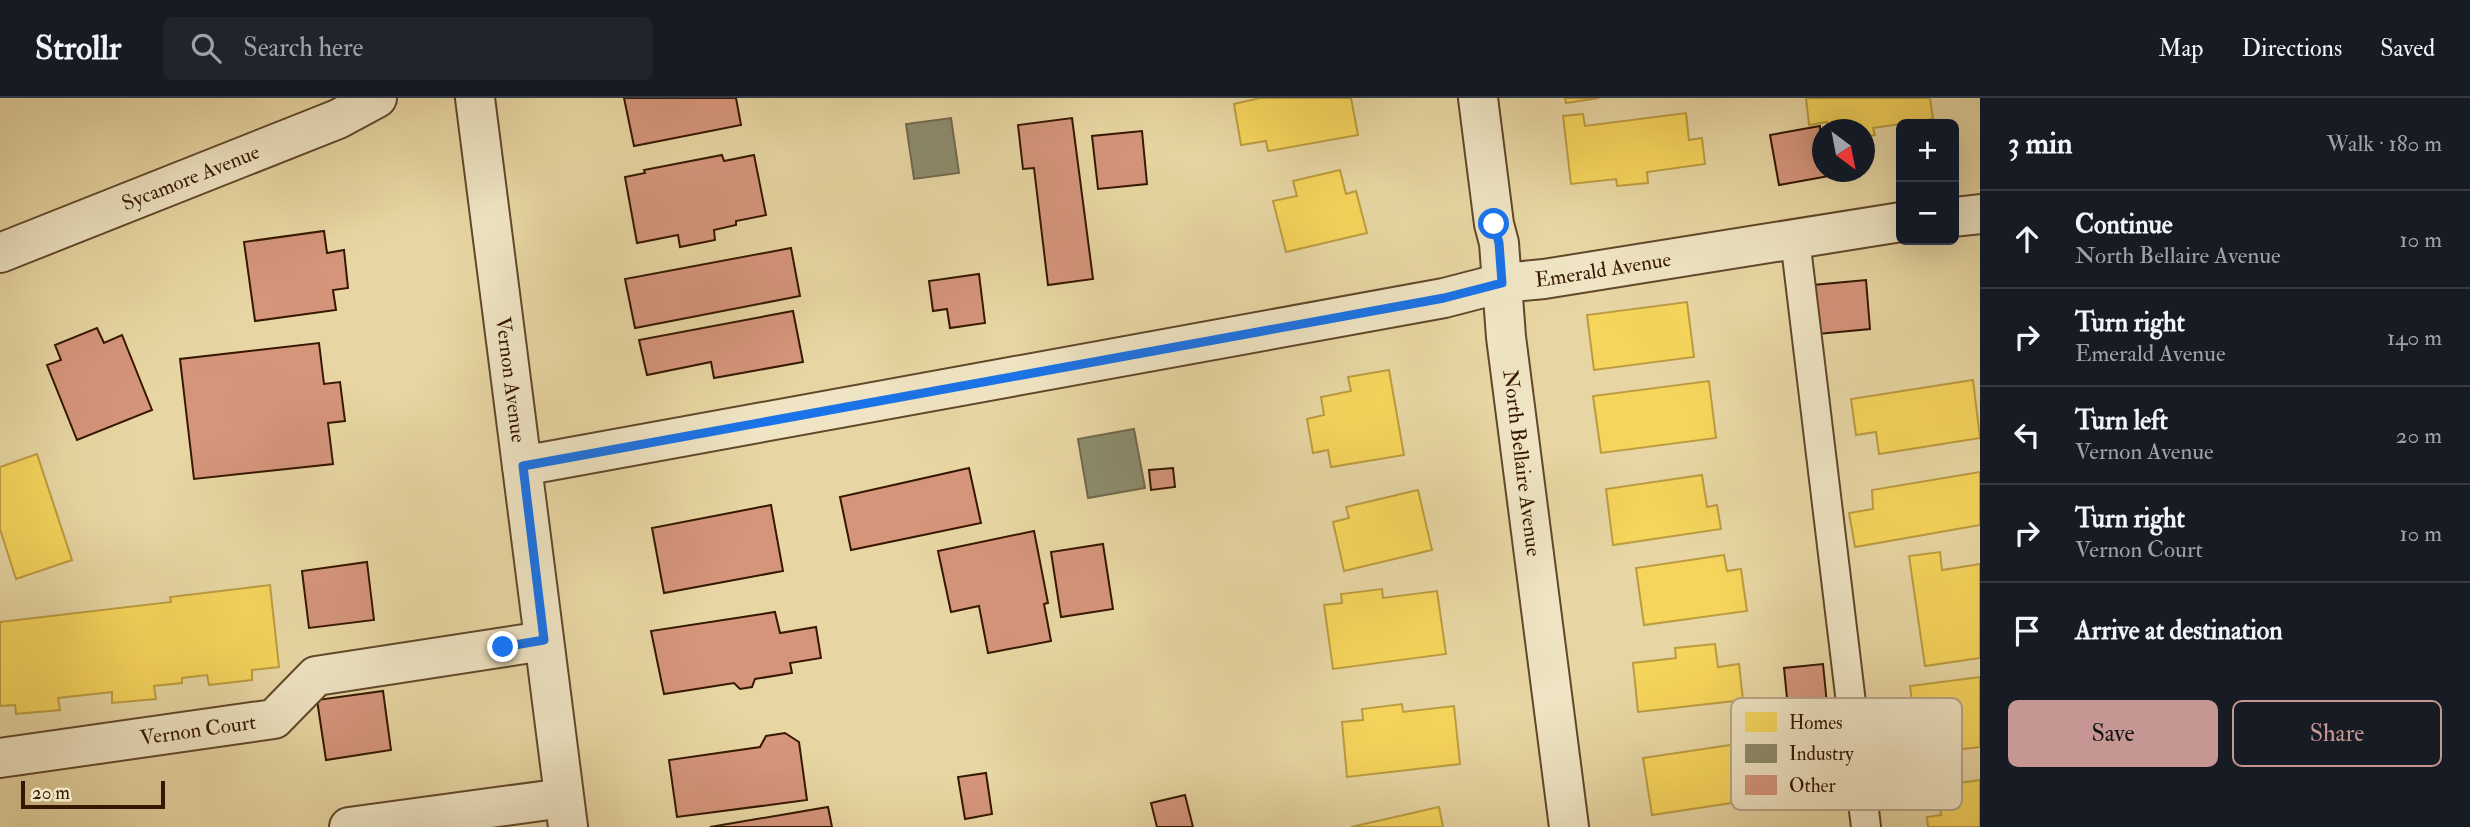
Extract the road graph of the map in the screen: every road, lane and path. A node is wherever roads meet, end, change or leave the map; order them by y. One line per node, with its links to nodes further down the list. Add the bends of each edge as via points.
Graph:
1 (377, 98): 8 (street, Sycamore Avenue, via 338,120)
2 (475, 98): 10 (street, Vernon Avenue)
3 (1478, 98): 9 (street, North Bellaire Avenue)
4 (1980, 214): 5 (street)
5 (1959, 216)
6 (1896, 223): 7 (street, Emerald Avenue)
7 (1795, 239): 9 (street, Emerald Avenue); 12 (lane)
8 (0, 253)
9 (1502, 283): 10 (street, Emerald Avenue, via 1444,298); 16 (street, North Bellaire Avenue)
10 (523, 466): 11 (street, Vernon Avenue)
11 (544, 640): 13 (street, Vernon Court, via 316,676 274,719); 14 (street, Vernon Avenue)
12 (1850, 698)
13 (0, 758)
14 (566, 813): 15 (street)
15 (349, 827)
16 (1569, 827)

